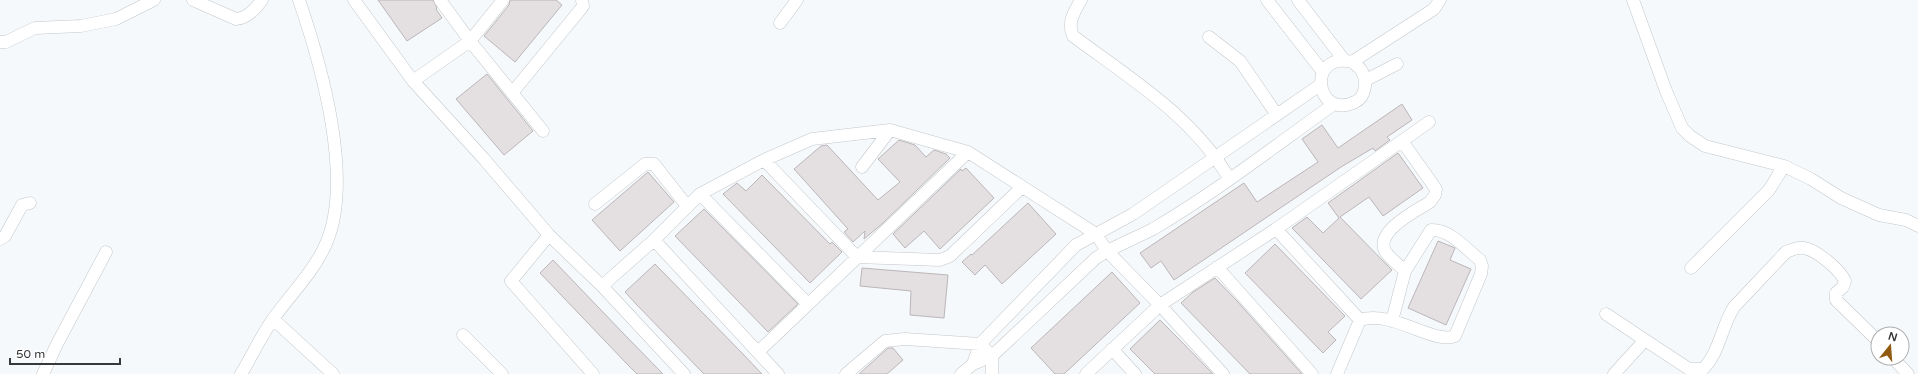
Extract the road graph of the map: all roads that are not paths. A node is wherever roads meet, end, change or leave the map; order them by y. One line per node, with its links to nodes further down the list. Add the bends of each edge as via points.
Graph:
1 (154, 0): 18 (street, via 116,19 81,26 35,28 6,42)
2 (192, 0): 3 (street, via 236,19 253,12)
3 (262, 0)
4 (300, 0): 59 (street, via 327,94 337,170 335,208 325,246 315,266)
5 (354, 0): 23 (street)
6 (440, 0): 17 (street)
7 (503, 0): 17 (street)
8 (582, 0): 25 (street, via 583,6 580,10)
9 (797, 0): 15 (street)
10 (1081, 0): 33 (street, via 1069,28 1073,36 1170,107)
11 (1267, 0): 21 (street)
12 (1298, 0): 19 (street)
13 (1440, 0): 19 (street, via 1434,9)
14 (1633, 0): 35 (street, via 1682,128 1705,146)
15 (780, 23)
16 (1209, 37): 27 (street, via 1240,61)
17 (470, 41): 23 (street); 25 (street)
18 (0, 42)
19 (1348, 61): 21 (street, via 1332,63); 22 (street, via 1361,69)
20 (1397, 64): 22 (street)
21 (1322, 72): 24 (street)
22 (1366, 80): 26 (street, via 1364,92 1357,101 1346,106)
23 (413, 81): 46 (street)
24 (1320, 85): 26 (street, via 1324,97); 27 (street)
25 (512, 93): 30 (street)
26 (1334, 104): 37 (street)
27 (1277, 115): 33 (street)
28 (1429, 122): 31 (street)
29 (890, 130): 32 (street); 34 (street, via 812,139); 36 (street)
30 (543, 132)
31 (1402, 141): 44 (street); 54 (street, via 1436,189 1435,196 1430,202 1387,231 1383,242 1385,251)
32 (968, 152): 38 (street); 51 (street)
33 (1216, 157): 37 (street); 45 (street, via 1132,214)
34 (764, 160): 39 (street); 51 (street)
35 (1784, 166): 43 (street, via 1841,198 1879,215 1906,220); 53 (street, via 1769,190)
36 (862, 167)
37 (1229, 178): 49 (street, via 1152,229)
38 (1021, 188): 45 (street); 51 (street, via 950,256 940,260)
39 (700, 194): 42 (street); 56 (street)
40 (30, 203): 47 (street, via 22,206 5,236)
41 (595, 204): 42 (street, via 645,164 650,163 654,164)
42 (687, 206): 48 (street)
43 (1918, 226)
44 (1276, 229): 52 (street); 60 (street)
45 (1096, 234): 49 (street); 65 (street, via 1076,245)
46 (549, 235): 55 (street); 75 (street, via 511,281)
47 (0, 239)
48 (654, 240): 55 (street); 67 (street)
49 (1107, 251): 57 (street); 68 (street, via 1096,258)
50 (106, 252): 71 (street)
51 (857, 257): 56 (street)
52 (1217, 267): 57 (street); 84 (street)
53 (1691, 268)
54 (1405, 271): 61 (street); 61 (street, via 1431,230 1448,234 1480,260 1482,266 1455,336 1444,338)
55 (602, 286): 76 (street)
56 (807, 303): 67 (street)
57 (1160, 305): 66 (street); 83 (street)
58 (1606, 314): 64 (street)
59 (273, 319): 72 (street); 73 (street)
60 (1360, 320): 61 (street, via 1370,317); 85 (street)
61 (1392, 321)
62 (1870, 333): 64 (street, via 1836,300 1836,293 1845,281 1838,269 1805,248 1796,248 1786,252 1734,307 1727,318 1712,360 1703,369 1689,369)
63 (463, 336): 74 (street)
64 (1645, 340): 86 (street)
65 (980, 344): 68 (street); 69 (street); 78 (street, via 905,339 885,341)
66 (1112, 349): 81 (street); 82 (street)
67 (758, 352): 77 (street)
68 (992, 356): 69 (street); 80 (street)
69 (973, 364): 79 (street)
70 (1900, 366): 87 (street)
71 (43, 374)
72 (242, 374)
73 (333, 374)
74 (502, 374)
75 (593, 374)
76 (684, 374)
77 (778, 374)
78 (846, 374)
79 (961, 374)
80 (992, 374)
81 (1086, 374)
82 (1135, 374)
83 (1223, 374)
84 (1312, 374)
85 (1337, 374)
86 (1614, 374)
87 (1908, 374)

